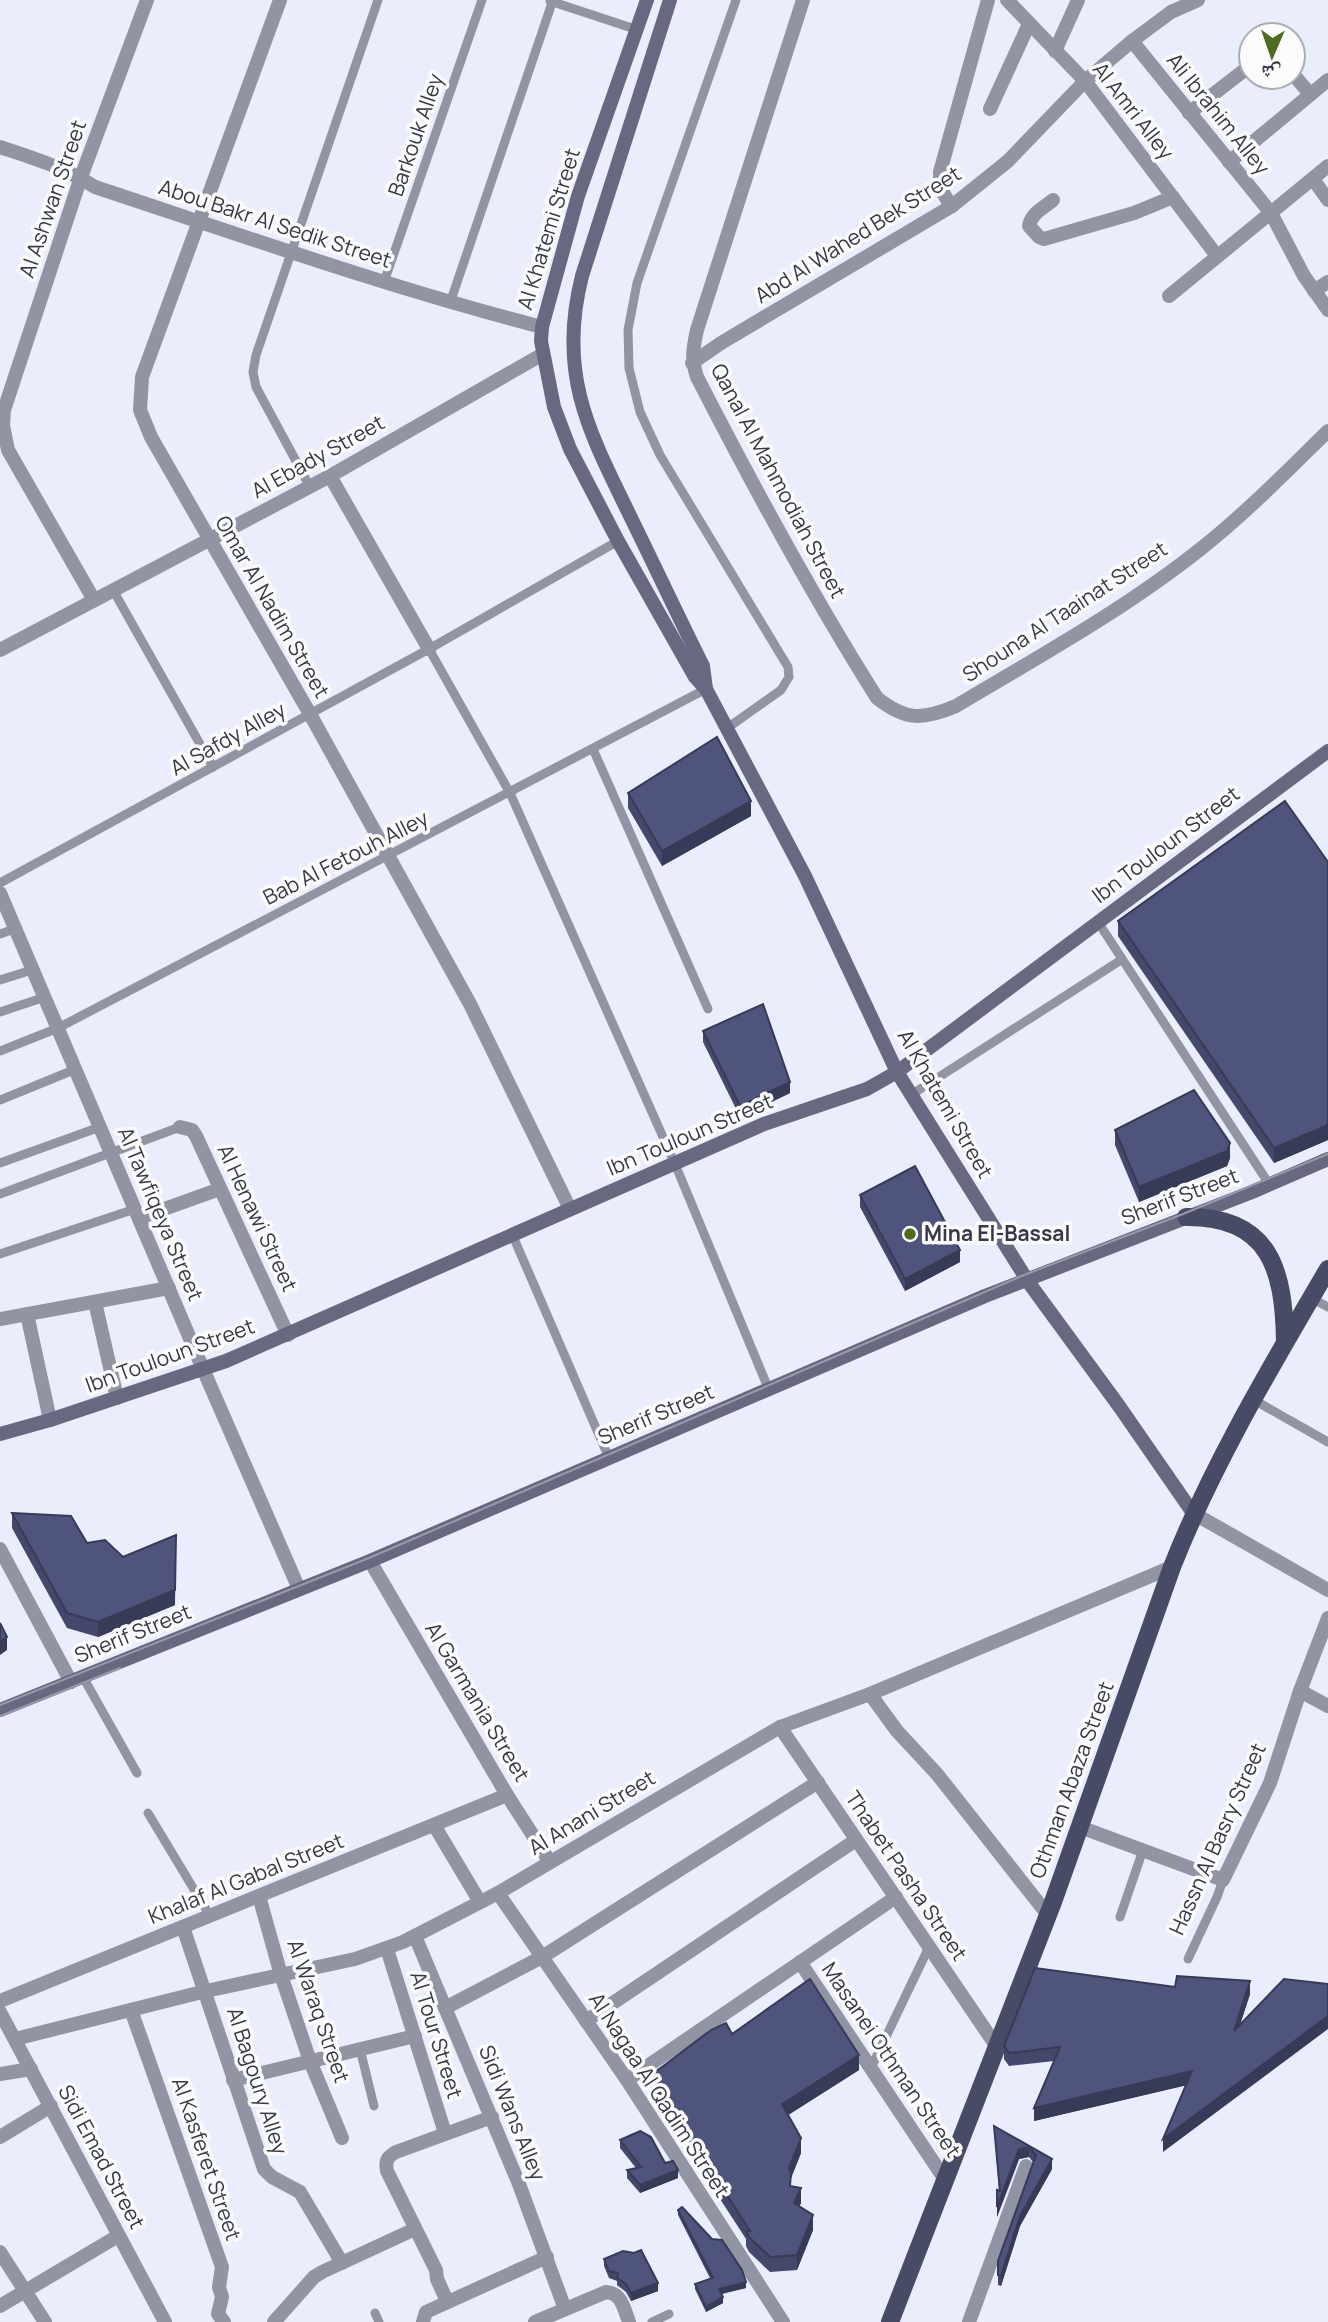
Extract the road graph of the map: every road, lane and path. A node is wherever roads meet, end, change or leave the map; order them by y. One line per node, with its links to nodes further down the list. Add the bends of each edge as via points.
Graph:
1 (147, 0): 28 (street, Al Ashwan Street)
2 (280, 0): 35 (street, Omar Al Nadim Street)
3 (378, 0): 36 (lane)
4 (482, 0): 38 (lane, Barkouk Alley)
5 (647, 0): 15 (main road, Al Khatemi Street)
6 (670, 0): 56 (main road, Al Khatemi Street, via 582,276 573,351 582,408 597,447 703,666)
7 (736, 0): 59 (lane, via 637,283 628,330 629,368 640,412 655,445 788,667 789,677 781,690)
8 (803, 0): 46 (street, Qanal Al Mahmodiah Street, via 697,330)
9 (988, 0): 33 (street, via 940,172 943,195)
10 (1007, 0): 14 (street, Al Amri Alley)
11 (1077, 0): 17 (street)
12 (551, 1): 15 (lane); 42 (lane)
13 (1186, 1): 16 (street, Abd Al Wahed Bek Street)
14 (1029, 24): 17 (street, Al Amri Alley); 23 (street)
15 (638, 30): 44 (main road, Al Khatemi Street, via 578,196)
16 (1132, 41): 20 (street, Abd Al Wahed Bek Street); 24 (street, Ali Ibrahim Alley)
17 (1055, 51): 20 (street, Al Amri Alley)
18 (1237, 76): 24 (street)
19 (1328, 80): 22 (street)
20 (1085, 81): 30 (street, Al Amri Alley); 33 (street, Abd Al Wahed Bek Street, via 1008,161)
21 (1307, 90): 22 (street)
22 (1310, 94): 26 (street)
23 (990, 109)
24 (1189, 113): 26 (street, Ali Ibrahim Alley)
25 (0, 147): 28 (street, Abou Bakr Al Sedik Street)
26 (1229, 162): 34 (street, Ali Ibrahim Alley)
27 (1328, 166): 29 (street)
28 (81, 177): 35 (street, Abou Bakr Al Sedik Street, via 95,187); 53 (street, Al Ashwan Street, via 7,398 3,425 8,450)
29 (1312, 179): 32 (street); 34 (street)
30 (1173, 197): 31 (street, via 1134,214 1044,239 1029,226 1030,221); 37 (street, Al Amri Alley)
31 (1053, 200)
32 (1328, 200)
33 (952, 206): 46 (street, Abd Al Wahed Bek Street)
34 (1271, 213): 37 (street); 40 (street, Ali Ibrahim Alley)
35 (199, 221): 36 (street, Abou Bakr Al Sedik Street); 50 (street, Omar Al Nadim Street, via 142,377 140,410)
36 (292, 252): 38 (street, Abou Bakr Al Sedik Street); 49 (lane, via 253,372 256,387)
37 (1217, 256): 41 (street)
38 (384, 282): 42 (street, Abou Bakr Al Sedik Street)
39 (1328, 282): 40 (street)
40 (1314, 291): 43 (street, Ali Ibrahim Alley)
41 (1169, 296)
42 (450, 303): 44 (street, Abou Bakr Al Sedik Street)
43 (1328, 310)
44 (542, 327): 45 (main road, Al Khatemi Street)
45 (543, 355): 48 (street, Al Ebady Street); 51 (main road, Al Khatemi Street, via 554,407 570,449)
46 (692, 363): 58 (street, Qanal Al Mahmodiah Street, via 822,611 877,698)
47 (1328, 430): 58 (street, Shouna Al Taainat Street, via 1248,510 1127,603 956,706 922,717)
48 (330, 476): 49 (street, Al Ebady Street); 54 (street)
49 (310, 487): 50 (street, Al Ebady Street)
50 (209, 540): 52 (street, Al Ebady Street); 57 (street, Omar Al Nadim Street)
51 (618, 541): 54 (lane, Al Safdy Alley); 56 (main road, Al Khatemi Street)
52 (113, 590): 53 (street, Al Ebady Street); 62 (lane)
53 (94, 600): 55 (street, Al Ebady Street)
54 (429, 649): 57 (lane, Al Safdy Alley); 63 (lane)
55 (0, 650)
56 (706, 689): 59 (main road, Al Khatemi Street); 60 (lane, Bab Al Fetouh Alley)
57 (310, 714): 62 (lane, Al Safdy Alley); 64 (street, Omar Al Nadim Street)
58 (905, 716)
59 (726, 729): 78 (main road, Al Khatemi Street, via 805,876)
60 (593, 750): 63 (lane, Bab Al Fetouh Alley); 73 (lane)
61 (1328, 751): 67 (main road, Ibn Touloun Street)
62 (213, 767): 65 (lane, Al Safdy Alley)
63 (510, 793): 64 (lane, Bab Al Fetouh Alley); 86 (lane)
64 (389, 856): 75 (lane, Bab Al Fetouh Alley); 90 (street, Omar Al Nadim Street, via 470,1004)
65 (0, 883)
66 (1, 899): 68 (street, Al Tawfiqeya Street)
67 (1098, 922): 69 (lane); 78 (main road, Ibn Touloun Street)
68 (7, 932): 70 (street, Al Tawfiqeya Street)
69 (1121, 960): 79 (lane); 87 (lane)
70 (32, 970): 71 (lane); 72 (street, Al Tawfiqeya Street)
71 (0, 980)
72 (45, 997): 74 (lane); 75 (street, Al Tawfiqeya Street)
73 (708, 1009)
74 (0, 1012)
75 (58, 1028): 76 (lane, Bab Al Fetouh Alley); 77 (street, Al Tawfiqeya Street)
76 (0, 1051)
77 (76, 1069): 80 (lane); 81 (street, Al Tawfiqeya Street)
78 (897, 1072): 79 (main road, Al Khatemi Street); 86 (main road, Ibn Touloun Street, via 867,1089 764,1124)
79 (911, 1095): 96 (main road, Al Khatemi Street)
80 (0, 1100)
81 (100, 1127): 83 (street, Al Tawfiqeya Street); 85 (lane)
82 (180, 1127): 83 (lane); 88 (street, Al Henawi Street, via 196,1136)
83 (111, 1153): 89 (lane); 91 (street, Al Tawfiqeya Street)
84 (1328, 1159): 87 (main road, Sherif Street)
85 (0, 1163)
86 (675, 1164): 90 (main road, Ibn Touloun Street); 106 (lane)
87 (1269, 1184): 92 (main road, Sherif Street)
88 (220, 1189): 91 (street); 103 (street, Al Henawi Street)
89 (0, 1194)
90 (570, 1209): 93 (main road, Ibn Touloun Street)
91 (137, 1214): 94 (lane); 97 (street, Al Tawfiqeya Street)
92 (1186, 1217): 96 (main road, Sherif Street); 104 (main road, via 1220,1220 1242,1228 1261,1243 1281,1287)
93 (512, 1234): 103 (main road, Ibn Touloun Street); 112 (lane)
94 (0, 1254)
95 (1328, 1269): 98 (main road, Othman Abaza Street)
96 (1027, 1279): 106 (main road, Sherif Street); 113 (main road, Al Khatemi Street)
97 (169, 1289): 99 (street); 105 (street, Al Tawfiqeya Street)
98 (1311, 1298): 100 (lane); 104 (main road, Othman Abaza Street)
99 (95, 1302): 101 (street); 107 (street)
100 (1328, 1307)
101 (27, 1314): 102 (street); 109 (street)
102 (0, 1318)
103 (288, 1335): 105 (main road, Ibn Touloun Street)
104 (1285, 1343): 108 (main road, Othman Abaza Street)
105 (203, 1369): 107 (main road, Ibn Touloun Street); 117 (street, Al Tawfiqeya Street)
106 (769, 1390): 112 (main road, Sherif Street)
107 (117, 1398): 109 (main road, Ibn Touloun Street)
108 (1254, 1400): 111 (lane); 113 (main road, Othman Abaza Street)
109 (50, 1420): 110 (main road, Ibn Touloun Street)
110 (0, 1434)
111 (1328, 1442)
112 (608, 1458): 115 (main road, Sherif Street)
113 (1194, 1513): 116 (main road, Othman Abaza Street); 118 (street)
114 (0, 1549): 120 (street)
115 (370, 1561): 117 (main road, Sherif Street); 128 (street, Al Garmania Street)
116 (1172, 1567): 122 (street, Al Anani Street); 131 (main road, Othman Abaza Street)
117 (299, 1589): 120 (main road, Sherif Street)
118 (1328, 1590)
119 (1328, 1618): 121 (street, Hassn Al Basry Street)
120 (77, 1680): 124 (main road, Sherif Street); 126 (lane)
121 (1300, 1691): 123 (street); 135 (street, Hassn Al Basry Street, via 1270,1783)
122 (870, 1695): 125 (street, Al Anani Street); 140 (street)
123 (1328, 1706)
124 (0, 1710)
125 (780, 1727): 127 (street, Thabet Pasha Street); 134 (street, Al Anani Street)
126 (137, 1773)
127 (818, 1782): 132 (street, Thabet Pasha Street); 147 (street)
128 (507, 1795): 130 (street, Khalaf Al Gabal Street); 134 (street, Al Garmania Street)
129 (148, 1812): 141 (lane)
130 (434, 1825): 137 (street, Khalaf Al Gabal Street); 139 (street)
131 (1080, 1827): 133 (street); 140 (main road, Othman Abaza Street)
132 (856, 1840): 138 (street, Thabet Pasha Street); 156 (street)
133 (1143, 1850): 135 (street); 142 (lane)
134 (550, 1862): 136 (street, Al Anani Street)
135 (1223, 1880): 148 (lane, Hassn Al Basry Street)
136 (498, 1893): 139 (street, Al Anani Street); 147 (street, Al Nagaa Al Qadim Street)
137 (260, 1896): 141 (street, Khalaf Al Gabal Street); 150 (street, Al Waraq Street)
138 (896, 1898): 145 (street, Thabet Pasha Street); 149 (street)
139 (480, 1902): 144 (street, Al Anani Street)
140 (1048, 1915): 159 (main road, Othman Abaza Street)
141 (210, 1916): 143 (street, Khalaf Al Gabal Street)
142 (1120, 1917)
143 (183, 1927): 151 (street, Al Bagoury Alley); 152 (street, Khalaf Al Gabal Street)
144 (415, 1936): 146 (street, Al Anani Street); 153 (street, Sidi Wans Alley)
145 (929, 1947): 159 (street, Thabet Pasha Street); 162 (lane)
146 (387, 1948): 150 (street, Al Anani Street); 157 (street, Al Tour Street)
147 (542, 1957): 153 (street); 156 (street, Al Nagaa Al Qadim Street)
148 (1188, 1959)
149 (800, 1962): 162 (street, Masanei Othman Street); 166 (street)
150 (281, 1975): 151 (street, Al Anani Street); 161 (street, Al Waraq Street)
151 (206, 1991): 154 (street, Al Anani Street); 165 (street, Al Bagoury Alley)
152 (0, 2001)
153 (446, 2008): 169 (street, Sidi Wans Alley)
154 (131, 2011): 158 (street, Al Anani Street); 187 (street, Al Kasferet Street, via 222,2267 218,2314)
155 (0, 2012): 158 (street, Sidi Emad Street)
156 (586, 2021): 166 (street, Al Nagaa Al Qadim Street)
157 (415, 2036): 160 (street); 170 (street, Al Tour Street)
158 (15, 2039): 163 (street, Sidi Emad Street)
159 (997, 2048): 174 (main road, Othman Abaza Street)
160 (360, 2049): 161 (street); 168 (lane)
161 (310, 2062): 165 (street); 172 (street, Al Waraq Street)
162 (871, 2067): 174 (street, Masanei Othman Street)
163 (32, 2069): 164 (street); 167 (street, Sidi Emad Street)
164 (0, 2074)
165 (233, 2080): 179 (street, Al Bagoury Alley, via 264,2169 300,2192)
166 (627, 2080): 193 (street, Al Nagaa Al Qadim Street)
167 (51, 2106): 171 (street); 176 (street, Sidi Emad Street)
168 (374, 2106)
169 (492, 2117): 170 (street); 178 (street, Sidi Wans Alley)
170 (445, 2133): 175 (street, via 396,2152 386,2163)
171 (0, 2137)
172 (342, 2138)
173 (1026, 2166): 195 (street)
174 (946, 2181): 194 (main road, Othman Abaza Street)
175 (415, 2229): 179 (street); 181 (street)
176 (118, 2236): 180 (street); 186 (street, Sidi Emad Street)
177 (0, 2252): 180 (street)
178 (547, 2257): 181 (street); 183 (street, Sidi Wans Alley)
179 (342, 2263): 188 (street, via 314,2277)
180 (26, 2291): 182 (street); 185 (street)
181 (447, 2301): 189 (street, via 426,2312)
182 (0, 2306)
183 (565, 2309): 190 (street); 191 (street, via 614,2292)
184 (668, 2314): 192 (lane)
185 (45, 2322)
186 (165, 2322)
187 (224, 2322)
188 (274, 2322)
189 (423, 2322)
190 (535, 2322)
191 (629, 2322)
192 (652, 2322)
193 (783, 2322)
194 (890, 2322)
195 (969, 2322)

